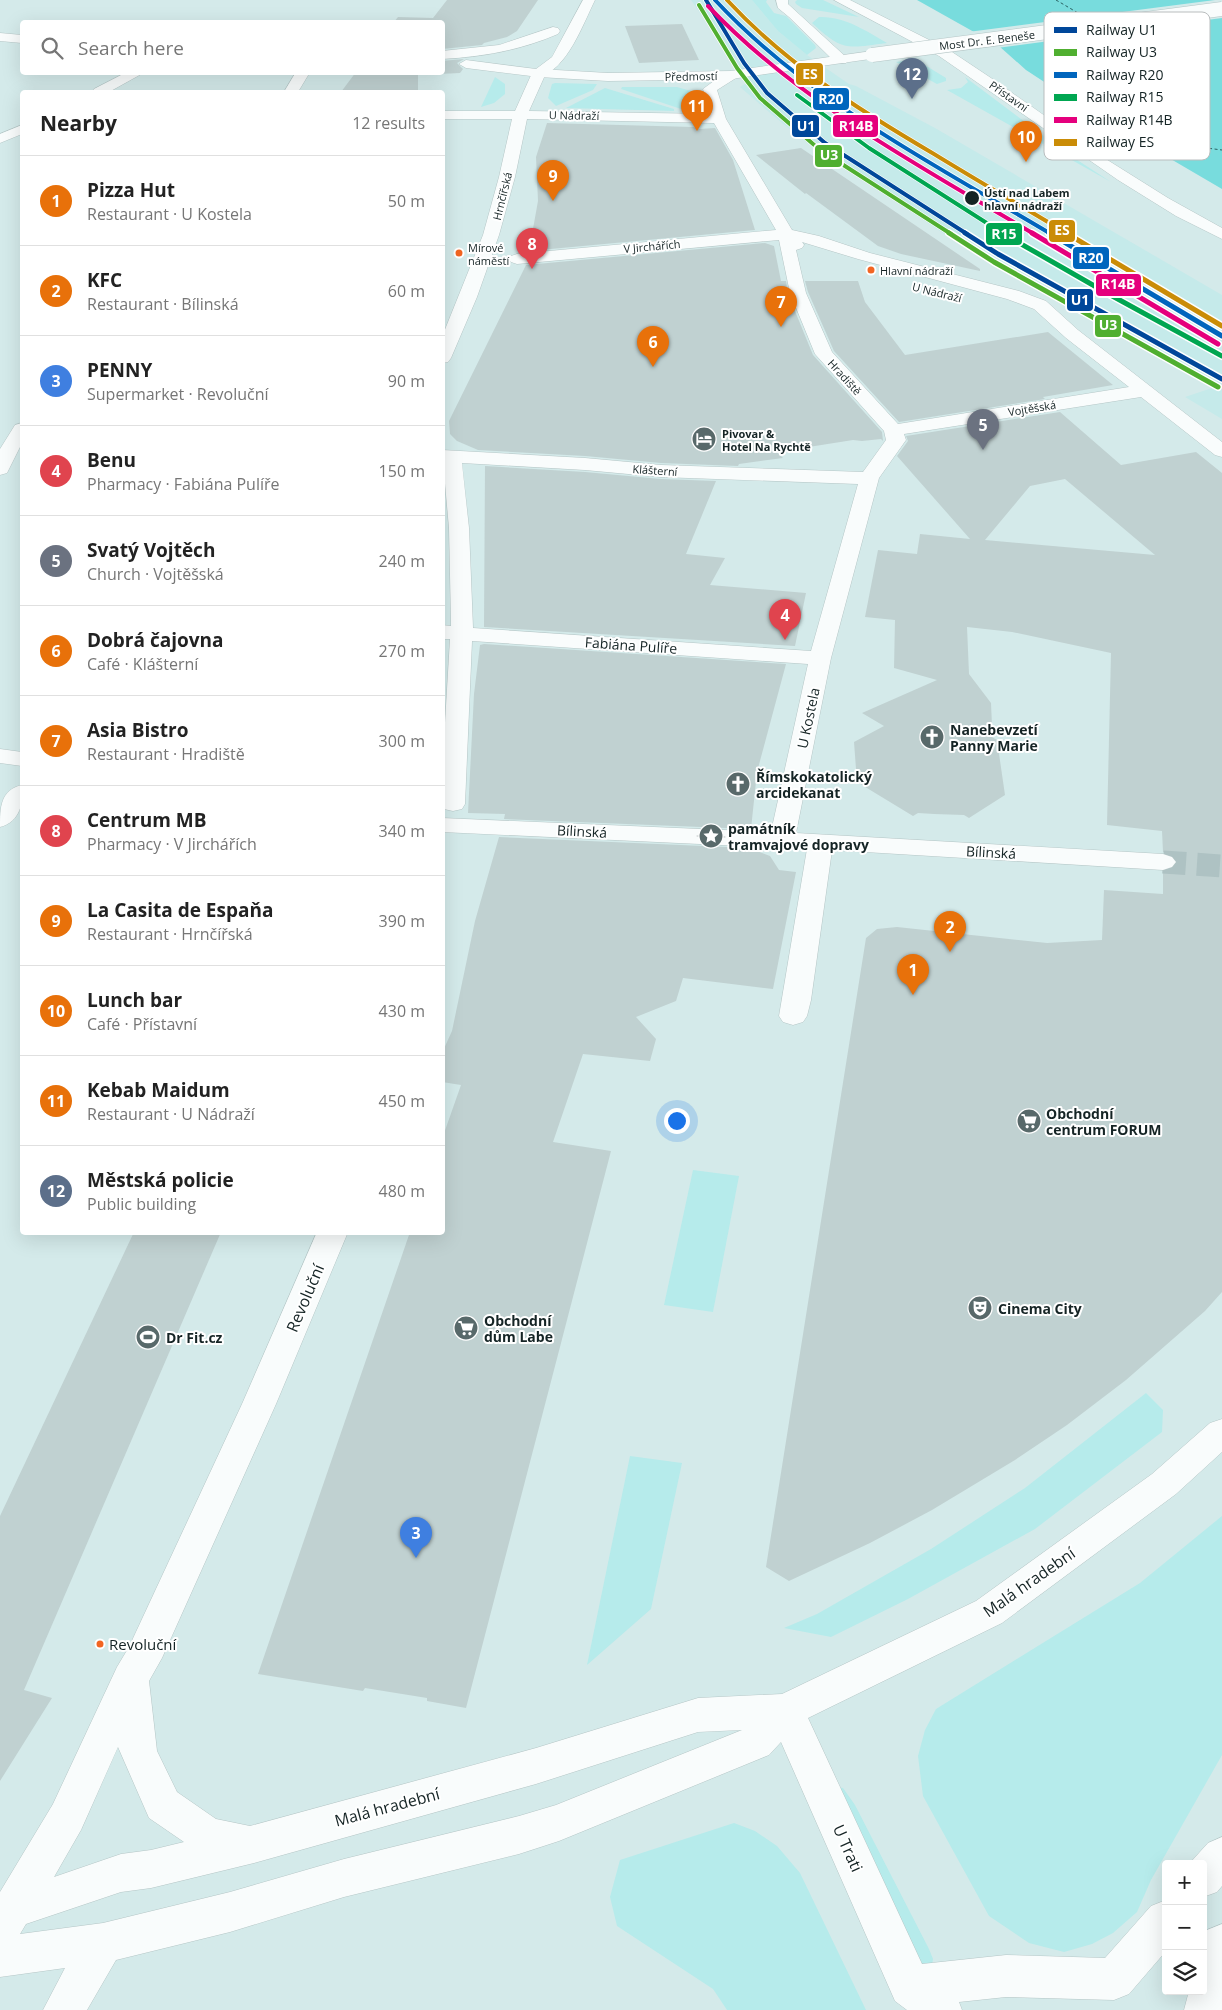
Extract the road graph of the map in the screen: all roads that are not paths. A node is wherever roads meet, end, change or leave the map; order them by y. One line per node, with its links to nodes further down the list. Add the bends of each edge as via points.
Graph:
1 (589, 0): 14 (street, via 558,59)
2 (782, 0): 12 (street, via 782,5)
3 (840, 0): 24 (street, Přístavní, via 890,23 956,60)
4 (868, 0): 15 (street, Přístavní, via 944,39)
5 (1222, 9): 6 (street, Most Dr. E. Beneše, bridge)
6 (1199, 12)
7 (1044, 32): 11 (street, Most Dr. E. Beneše, bridge)
8 (0, 37): 9 (street)
9 (20, 39)
10 (445, 54): 14 (street, via 516,46 555,27 540,54)
11 (872, 55): 12 (street, Předmostí)
12 (841, 60): 18 (street, Předmostí)
13 (445, 61): 14 (street, Předmostí)
14 (539, 73): 18 (street, Předmostí, via 608,77); 22 (street, via 527,92)
15 (1000, 73)
16 (133, 75): 19 (street)
17 (301, 75): 20 (street)
18 (731, 75): 23 (street, via 710,89)
19 (103, 90)
20 (292, 90)
21 (445, 115): 22 (street, U Nádraží)
22 (520, 115): 23 (street, U Nádraží); 34 (street, Hrnčířská, via 488,247)
23 (719, 119): 28 (street)
24 (1044, 122)
25 (20, 130): 26 (street)
26 (0, 139)
27 (1097, 160): 29 (street, Přístavní)
28 (786, 234): 30 (street); 31 (street, V Jirchářích); 33 (street, U Nádraží, via 1013,295 1040,305); 36 (street, Hradiště, via 798,293 824,354)
29 (1222, 234)
30 (806, 253)
31 (518, 259)
32 (999, 308): 33 (street, U Nádraží)
33 (1066, 328): 35 (street, U Nádraží)
34 (445, 351)
35 (1142, 391): 36 (street, Vojtěšská); 38 (street)
36 (892, 430): 41 (street, via 896,440)
37 (13, 432): 40 (street)
38 (1222, 451)
39 (447, 459): 41 (street, Klášterní); 42 (street, via 459,528)
40 (1, 462)
41 (869, 478): 43 (street, U Kostela)
42 (452, 633): 43 (street, Fabiána Pulíře); 47 (street)
43 (820, 658): 49 (street, U Kostela)
44 (0, 756): 45 (street)
45 (20, 759)
46 (20, 795): 48 (street)
47 (448, 814): 49 (street, Bílinská)
48 (0, 820)
49 (782, 840): 50 (street)
50 (820, 842): 51 (street, Bílinská); 52 (street)
51 (1163, 862)
52 (793, 1016)
53 (332, 1235): 55 (street, Revoluční, via 255,1413 143,1658)
54 (1222, 1432): 56 (street, Malá hradební, via 1164,1484 989,1612)
55 (130, 1679): 57 (street, via 138,1751 163,1805 208,1836); 60 (street, Revoluční, via 68,1817)
56 (786, 1711): 57 (street, Malá hradební, via 698,1715 536,1766); 62 (street, Malá hradební, via 755,1743 559,1823); 65 (street, U Trati)
57 (254, 1844): 60 (street, Malá hradební, via 121,1873 38,1902)
58 (1222, 1856): 59 (street)
59 (1207, 1873)
60 (6, 1919)
61 (1162, 1925): 65 (street, U Trati, via 1114,1979 1006,1976)
62 (103, 1943): 64 (street); 66 (street)
63 (1222, 1944): 67 (street)
64 (0, 1957)
65 (919, 2002)
66 (64, 2010)
67 (1205, 2010)

